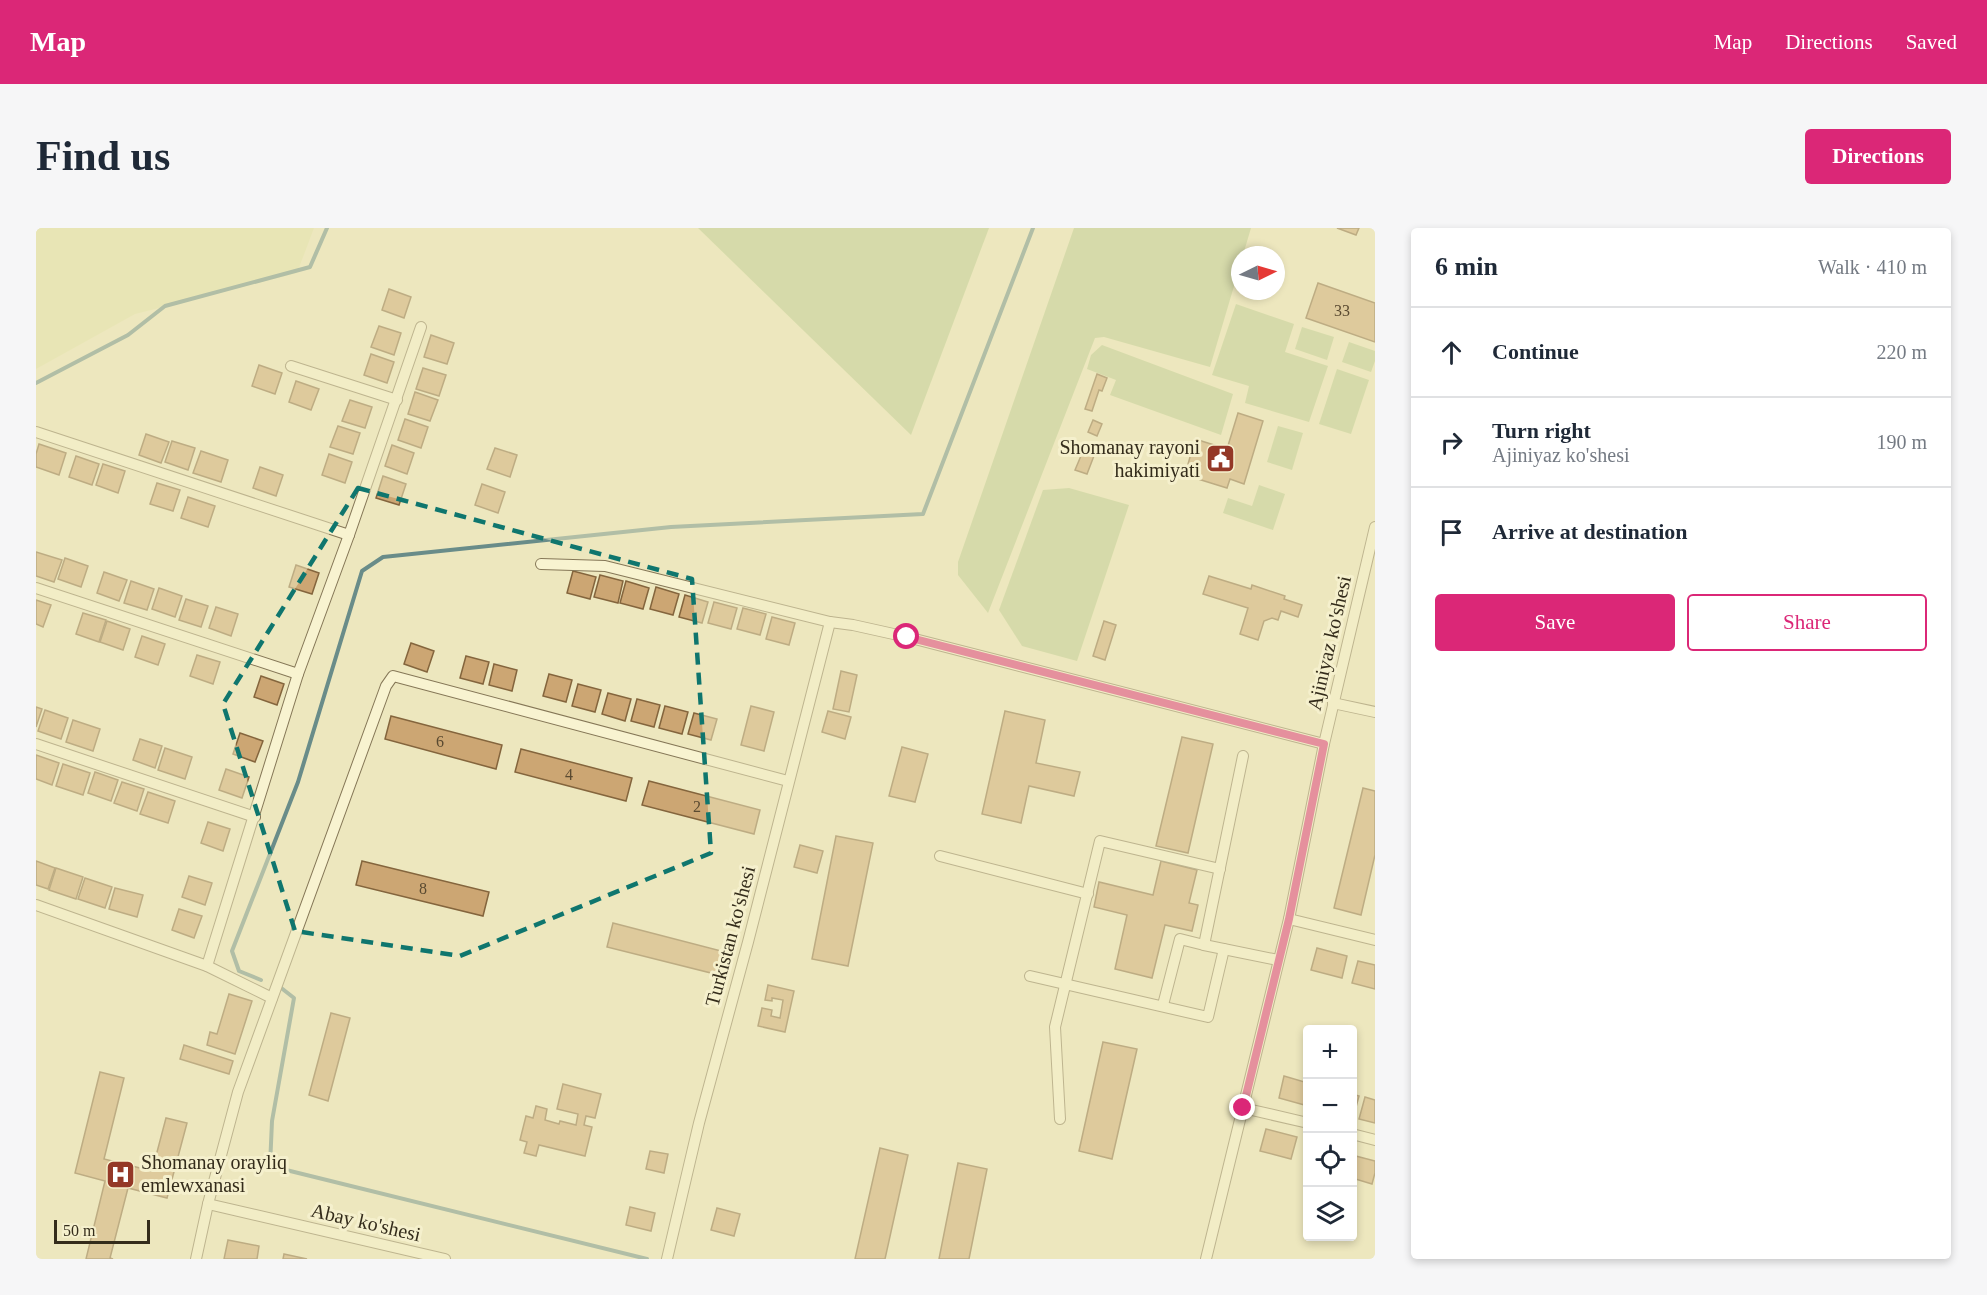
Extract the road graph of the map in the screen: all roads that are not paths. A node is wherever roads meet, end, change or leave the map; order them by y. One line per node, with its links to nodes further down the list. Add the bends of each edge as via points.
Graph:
1 (421, 327): 3 (street)
2 (291, 366): 3 (street)
3 (397, 400): 6 (street)
4 (36, 432): 6 (street)
5 (1375, 527): 11 (street, Ajiniyaz ko'shesi)
6 (349, 535): 10 (street)
7 (541, 564): 9 (street, via 605,566)
8 (36, 588): 10 (street)
9 (830, 622): 14 (street, via 907,637); 16 (street, Turkistan ko'shesi)
10 (298, 674): 17 (street)
11 (1333, 703): 12 (street); 14 (street, Ajiniyaz ko'shesi)
12 (1375, 712)
13 (36, 744): 17 (street)
14 (1324, 744): 22 (street, Ajiniyaz ko'shesi)
15 (1244, 756): 19 (street)
16 (788, 781): 30 (street, via 393,676 386,686); 40 (street, Turkistan ko'shesi, via 699,1123)
17 (255, 817): 27 (street)
18 (940, 856): 20 (street)
19 (1220, 869): 20 (street, via 1100,841); 24 (street)
20 (1088, 894): 29 (street)
21 (36, 905): 27 (street)
22 (1289, 919): 23 (street); 26 (street, Ajiniyaz ko'shesi)
23 (1375, 940)
24 (1204, 945): 25 (street); 31 (street, via 1180,939)
25 (1224, 949): 26 (street); 31 (street, via 1208,1017)
26 (1278, 960): 32 (street, Ajiniyaz ko'shesi)
27 (207, 966): 30 (street)
28 (1030, 976): 29 (street)
29 (1064, 984): 31 (street); 33 (street, via 1055,1027)
30 (272, 998): 37 (street, via 238,1092)
31 (1163, 1005)
32 (1243, 1108): 34 (street); 41 (street, Ajiniyaz ko'shesi)
33 (1060, 1119)
34 (1303, 1123)
35 (1357, 1135): 36 (street)
36 (1375, 1140)
37 (208, 1204): 38 (street); 39 (street, Abay ko'shesi)
38 (196, 1259)
39 (445, 1259)
40 (668, 1259)
41 (1206, 1259)

